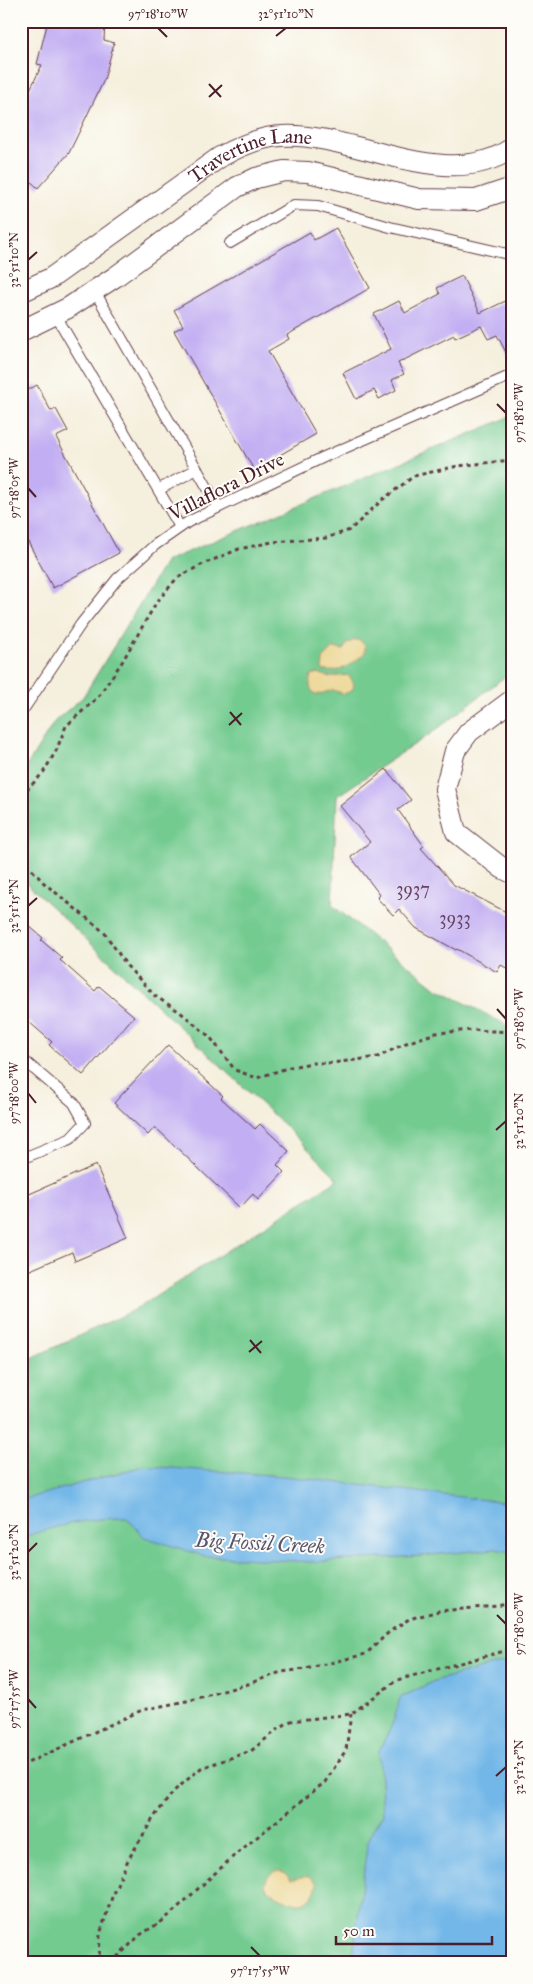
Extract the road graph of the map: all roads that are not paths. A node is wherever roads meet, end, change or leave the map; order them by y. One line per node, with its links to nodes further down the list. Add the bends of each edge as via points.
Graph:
1 (512, 148): 6 (street, Travertine Lane, via 470,165 424,164 314,137 280,136 244,145 220,156 51,278)
2 (512, 188): 5 (street, Travertine Lane, via 476,200 419,198 308,172 284,171 256,178 238,187)
3 (230, 242): 4 (lane, via 294,205 318,206 390,227)
4 (512, 255)
5 (94, 290): 7 (street, Travertine Lane); 10 (lane)
6 (21, 292)
7 (55, 314): 8 (street, Travertine Lane); 11 (lane)
8 (21, 331)
9 (512, 375): 12 (lane, Villaflora Drive)
10 (197, 469): 11 (lane); 12 (lane)
11 (158, 490): 13 (lane)
12 (218, 506): 13 (lane, Villaflora Drive)
13 (180, 527): 15 (lane, Villaflora Drive, via 117,579 81,624)
14 (512, 700): 16 (street, via 469,732 455,751 445,789 456,832)
15 (21, 713)
16 (512, 873)
17 (21, 1058): 18 (lane, via 74,1103 84,1123 70,1139)
18 (21, 1159)

